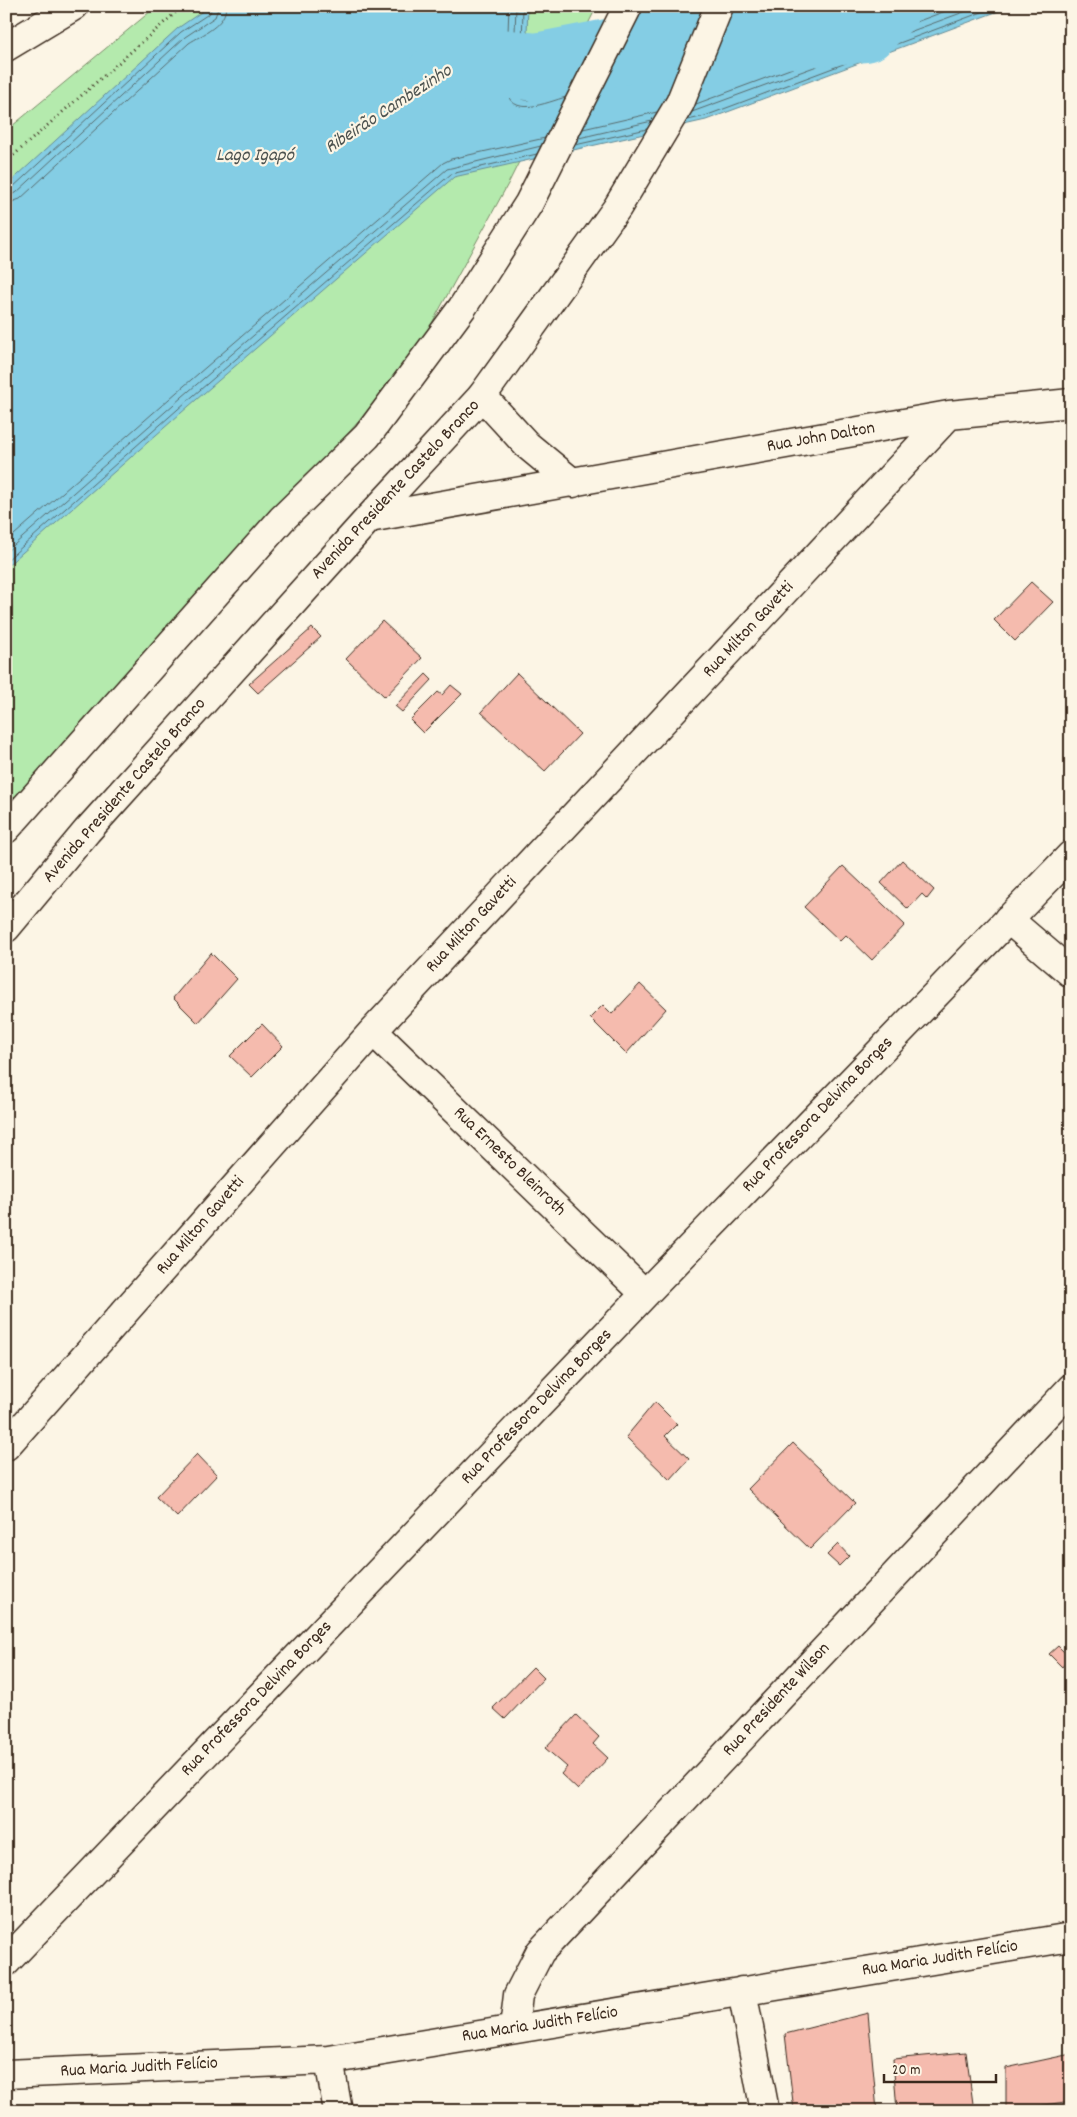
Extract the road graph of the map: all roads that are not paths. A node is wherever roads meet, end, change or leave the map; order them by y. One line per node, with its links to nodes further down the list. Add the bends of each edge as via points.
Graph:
1 (74, 6): 4 (street)
2 (628, 6): 10 (street, via 529,203 462,308 367,436 282,519)
3 (719, 6): 5 (street, Avenida Presidente Castelo Branco, via 680,103 617,208)
4 (6, 48)
5 (482, 396): 8 (street, via 527,445); 9 (street, Avenida Presidente Castelo Branco)
6 (1071, 403): 7 (street, Rua John Dalton)
7 (949, 415): 8 (street, Rua John Dalton); 15 (street, Rua Milton Gavetti)
8 (573, 483): 9 (street, Rua John Dalton)
9 (369, 518): 13 (street, Avenida Presidente Castelo Branco, via 87,831)
10 (6, 829)
11 (1071, 854): 12 (street, Rua Professora Delvina Borges)
12 (1008, 919): 14 (street); 16 (street, Rua Professora Delvina Borges)
13 (6, 928)
14 (1071, 973)
15 (373, 1031): 16 (street, Rua Ernesto Bleinroth); 18 (street, Rua Milton Gavetti)
16 (645, 1294): 20 (street, Rua Professora Delvina Borges)
17 (1071, 1388): 22 (street, Rua Presidente Wilson, via 540,1952 518,1995)
18 (6, 1446)
19 (1071, 1937): 21 (street, Rua Maria Judith Felício)
20 (6, 1962)
21 (742, 1991): 22 (street, Rua Maria Judith Felício); 26 (street)
22 (514, 2029): 23 (street, Rua Maria Judith Felício)
23 (329, 2060): 24 (street, Rua Maria Judith Felício); 25 (street)
24 (6, 2074)
25 (338, 2111)
26 (765, 2111)

